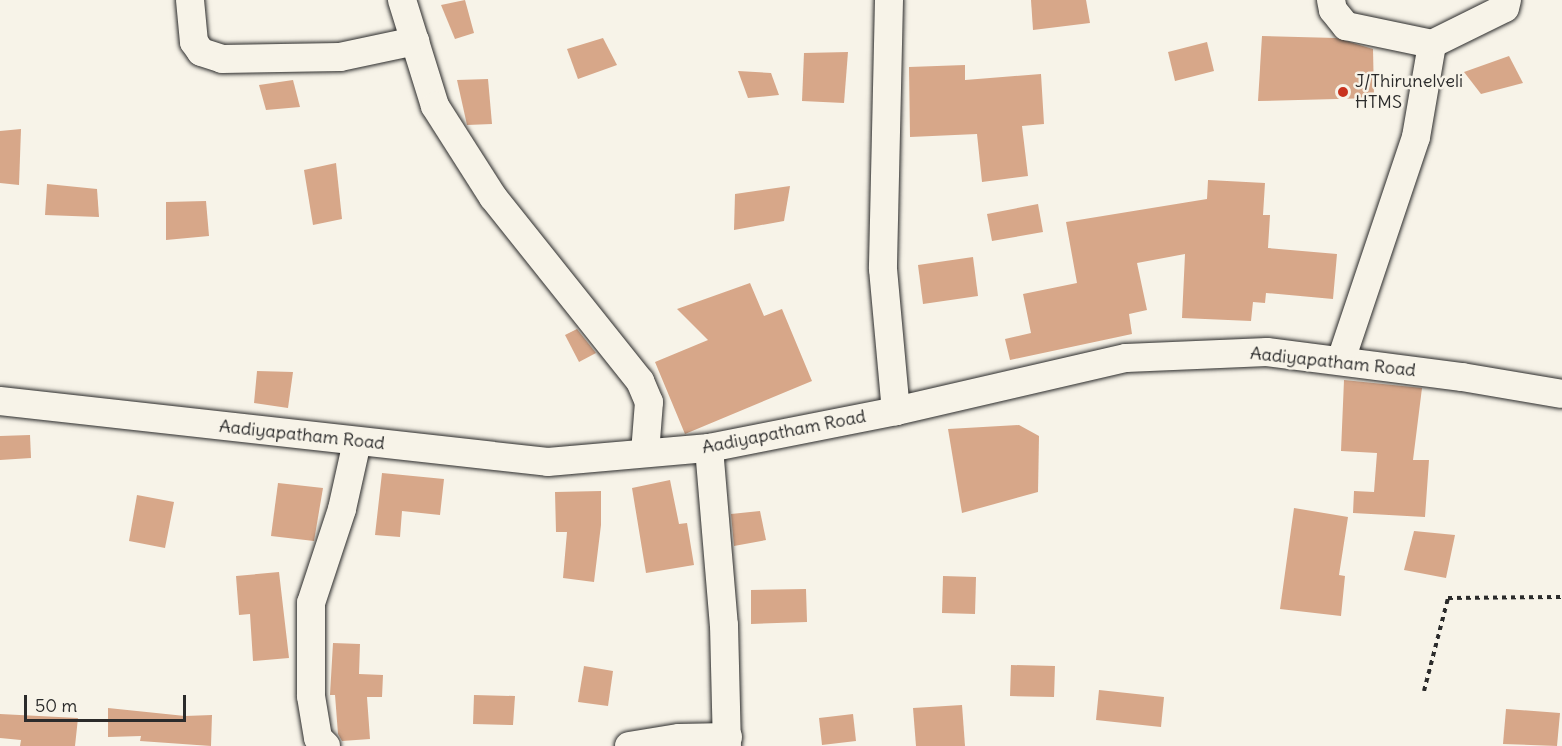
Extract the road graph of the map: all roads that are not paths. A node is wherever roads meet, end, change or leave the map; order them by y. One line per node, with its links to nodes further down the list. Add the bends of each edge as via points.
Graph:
1 (190, 0): 6 (street, via 194,42 201,52 222,58 340,57)
2 (402, 0): 6 (street)
3 (889, 0): 11 (street, via 883,268)
4 (1331, 0): 7 (street, via 1333,10 1346,26)
5 (1507, 0): 7 (street, via 1505,8)
6 (415, 41): 14 (street, via 435,106 493,197 640,381 649,402)
7 (1432, 44): 8 (street, via 1416,137)
8 (1341, 360): 9 (street, Aadiyapatham Road); 11 (street, Aadiyapatham Road, via 1267,352 1126,358)
9 (1562, 394)
10 (0, 401): 12 (street, Aadiyapatham Road)
11 (896, 411): 13 (street, Aadiyapatham Road)
12 (357, 442): 14 (street, Aadiyapatham Road, via 548,462); 16 (street, via 342,509 311,603 311,696 318,738)
13 (709, 448): 14 (street, Aadiyapatham Road); 15 (street, via 724,625)
14 (645, 453)
15 (728, 742): 17 (street, via 679,738)
16 (326, 746)
17 (629, 746)

